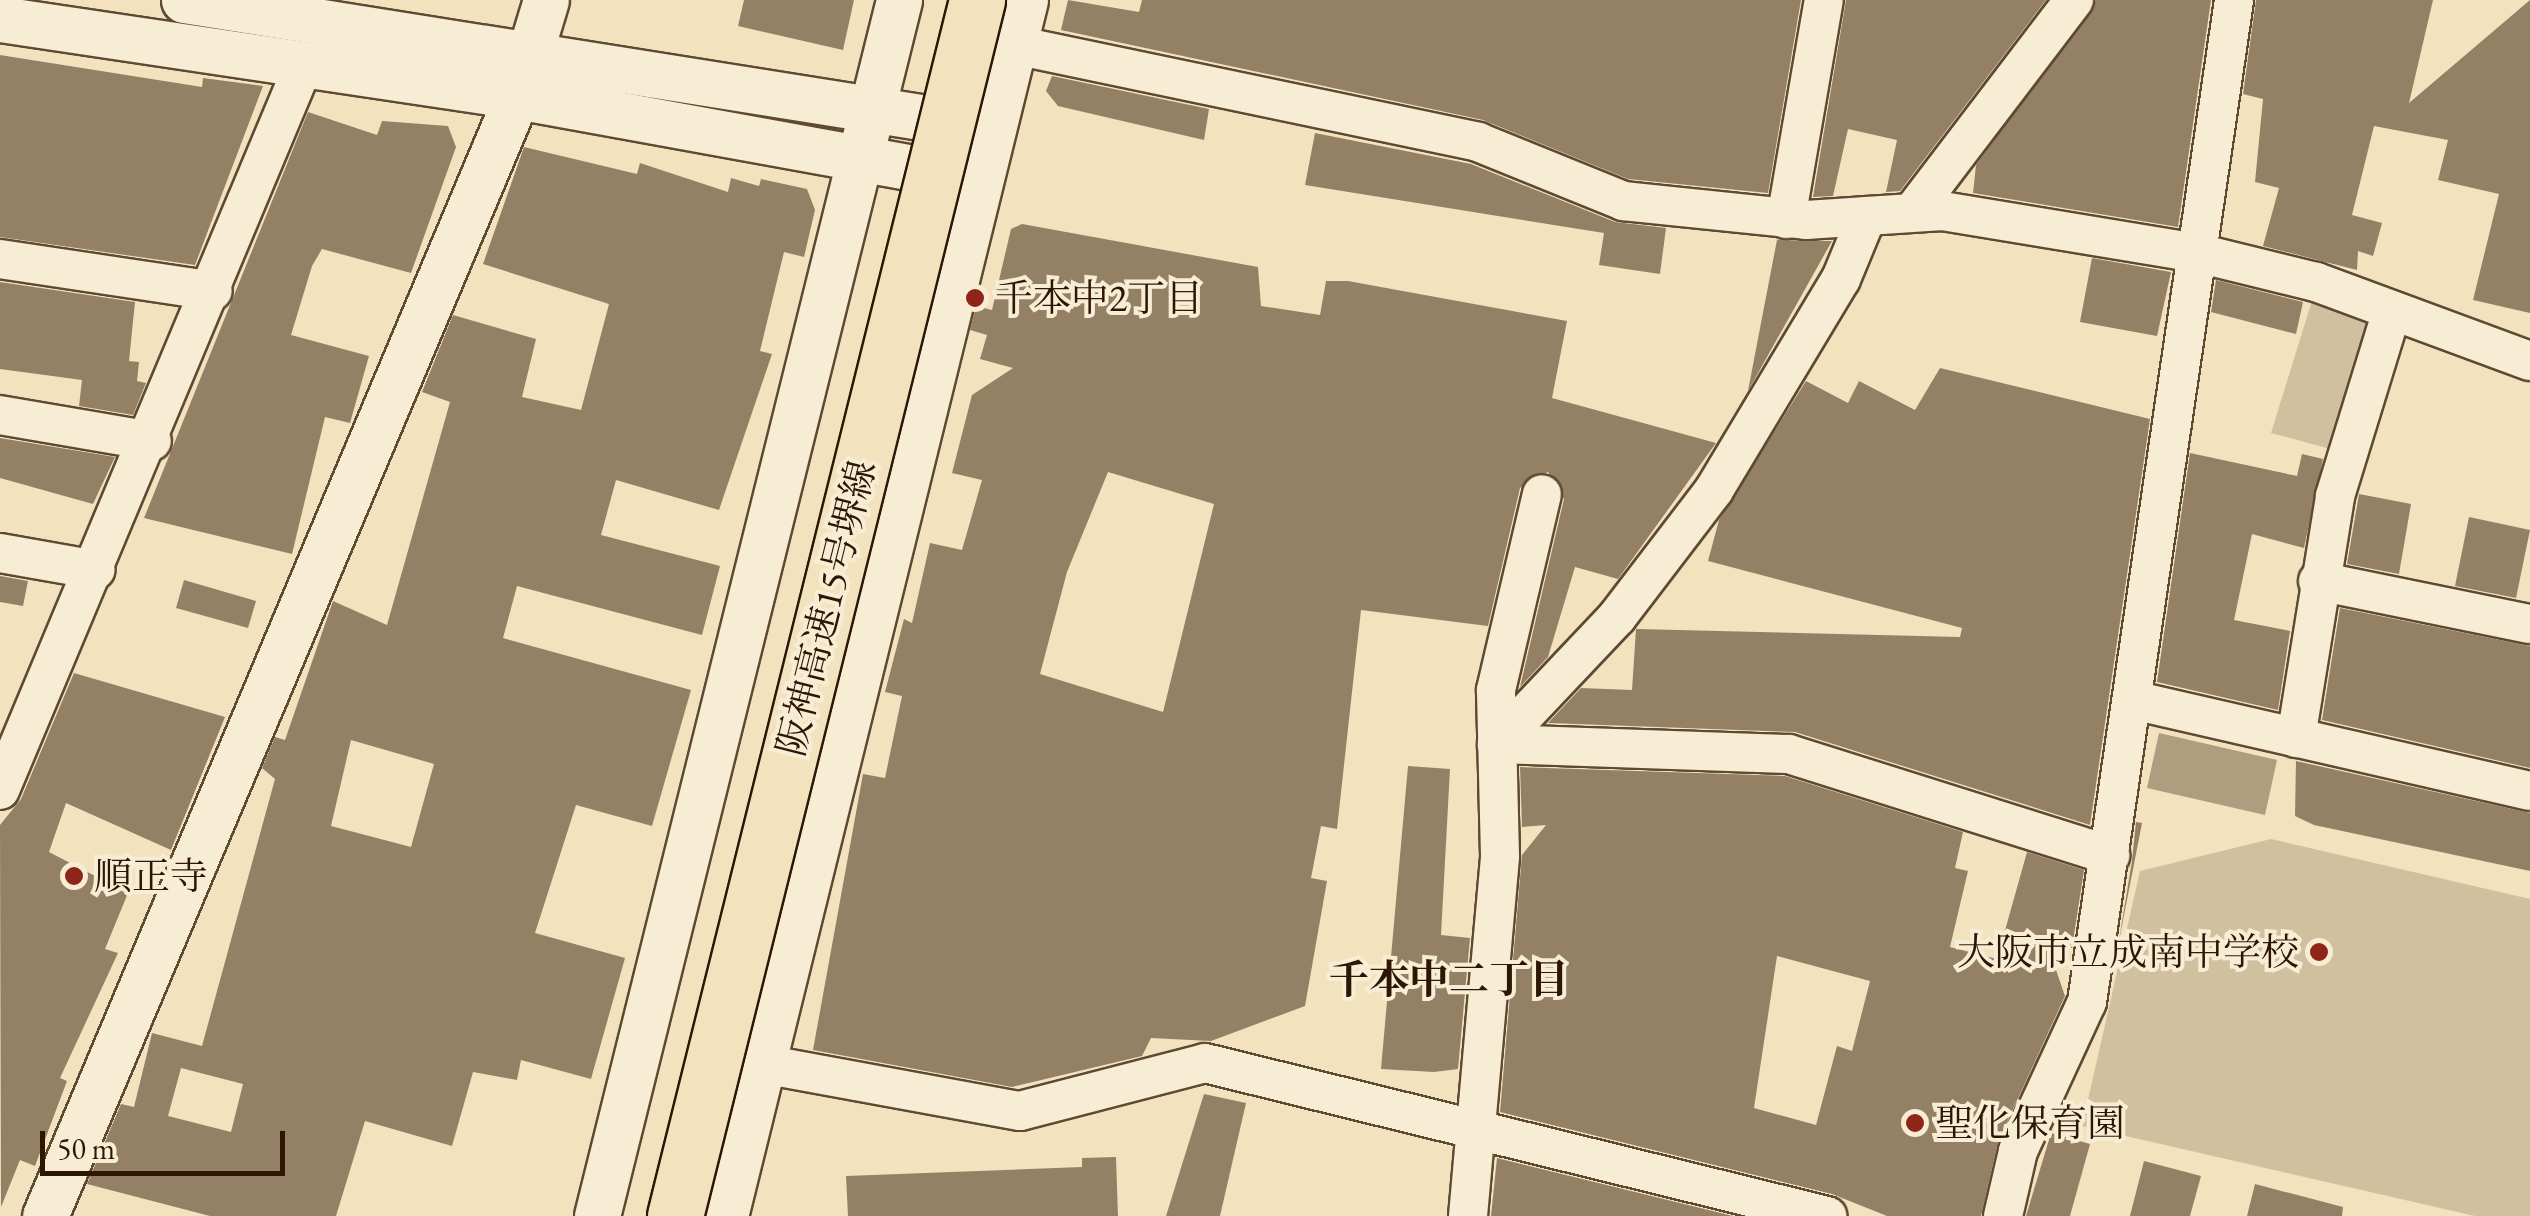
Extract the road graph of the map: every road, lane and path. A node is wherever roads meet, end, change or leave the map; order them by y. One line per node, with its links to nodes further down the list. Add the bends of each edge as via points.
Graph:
1 (184, 0): 13 (street)
2 (546, 0): 13 (street)
3 (899, 0): 14 (street)
4 (940, 0): 44 (highway, 阪神高速15号堺線)
5 (977, 0): 45 (highway, 阪神高速15号堺線, bridge)
6 (1025, 0): 11 (street)
7 (1824, 0): 20 (street)
8 (2074, 0): 18 (street)
9 (2234, 0): 21 (street)
10 (0, 19): 12 (street)
11 (1015, 45): 15 (street); 20 (street, via 1478,142 1623,200)
12 (304, 64): 13 (street); 23 (street)
13 (525, 76): 14 (street); 16 (street); 42 (street)
14 (871, 110): 15 (street); 16 (street)
15 (996, 130): 17 (street)
16 (860, 158): 17 (street); 43 (street)
17 (984, 181): 40 (street)
18 (1914, 210): 19 (street); 21 (street, via 2044,222)
19 (1867, 216): 20 (street); 36 (street, via 1841,279 1714,490 1617,617)
20 (1786, 219)
21 (2202, 254): 24 (street, via 2281,270); 33 (street)
22 (0, 259): 23 (street)
23 (213, 291): 27 (street)
24 (2391, 314): 25 (street); 31 (street)
25 (2530, 361)
26 (0, 414): 27 (street)
27 (152, 441): 30 (street)
28 (1542, 494): 36 (street, via 1496,690)
29 (0, 554): 30 (street)
30 (96, 570): 34 (street)
31 (2318, 581): 32 (street); 35 (street)
32 (2530, 624)
33 (2137, 702): 35 (street); 39 (street)
34 (17, 707): 37 (street)
35 (2296, 738): 38 (street)
36 (1497, 744): 39 (street, via 1789,754); 41 (street, via 1500,856)
37 (0, 790)
38 (2530, 791)
39 (2110, 855): 49 (street, via 2087,1002 2018,1150)
40 (763, 1064): 41 (street, via 1020,1111 1205,1063); 46 (street)
41 (1479, 1126): 47 (street); 48 (street)
42 (45, 1216)
43 (597, 1216)
44 (640, 1216)
45 (675, 1216)
46 (725, 1216)
47 (1468, 1216)
48 (1827, 1216)
49 (2003, 1216)

